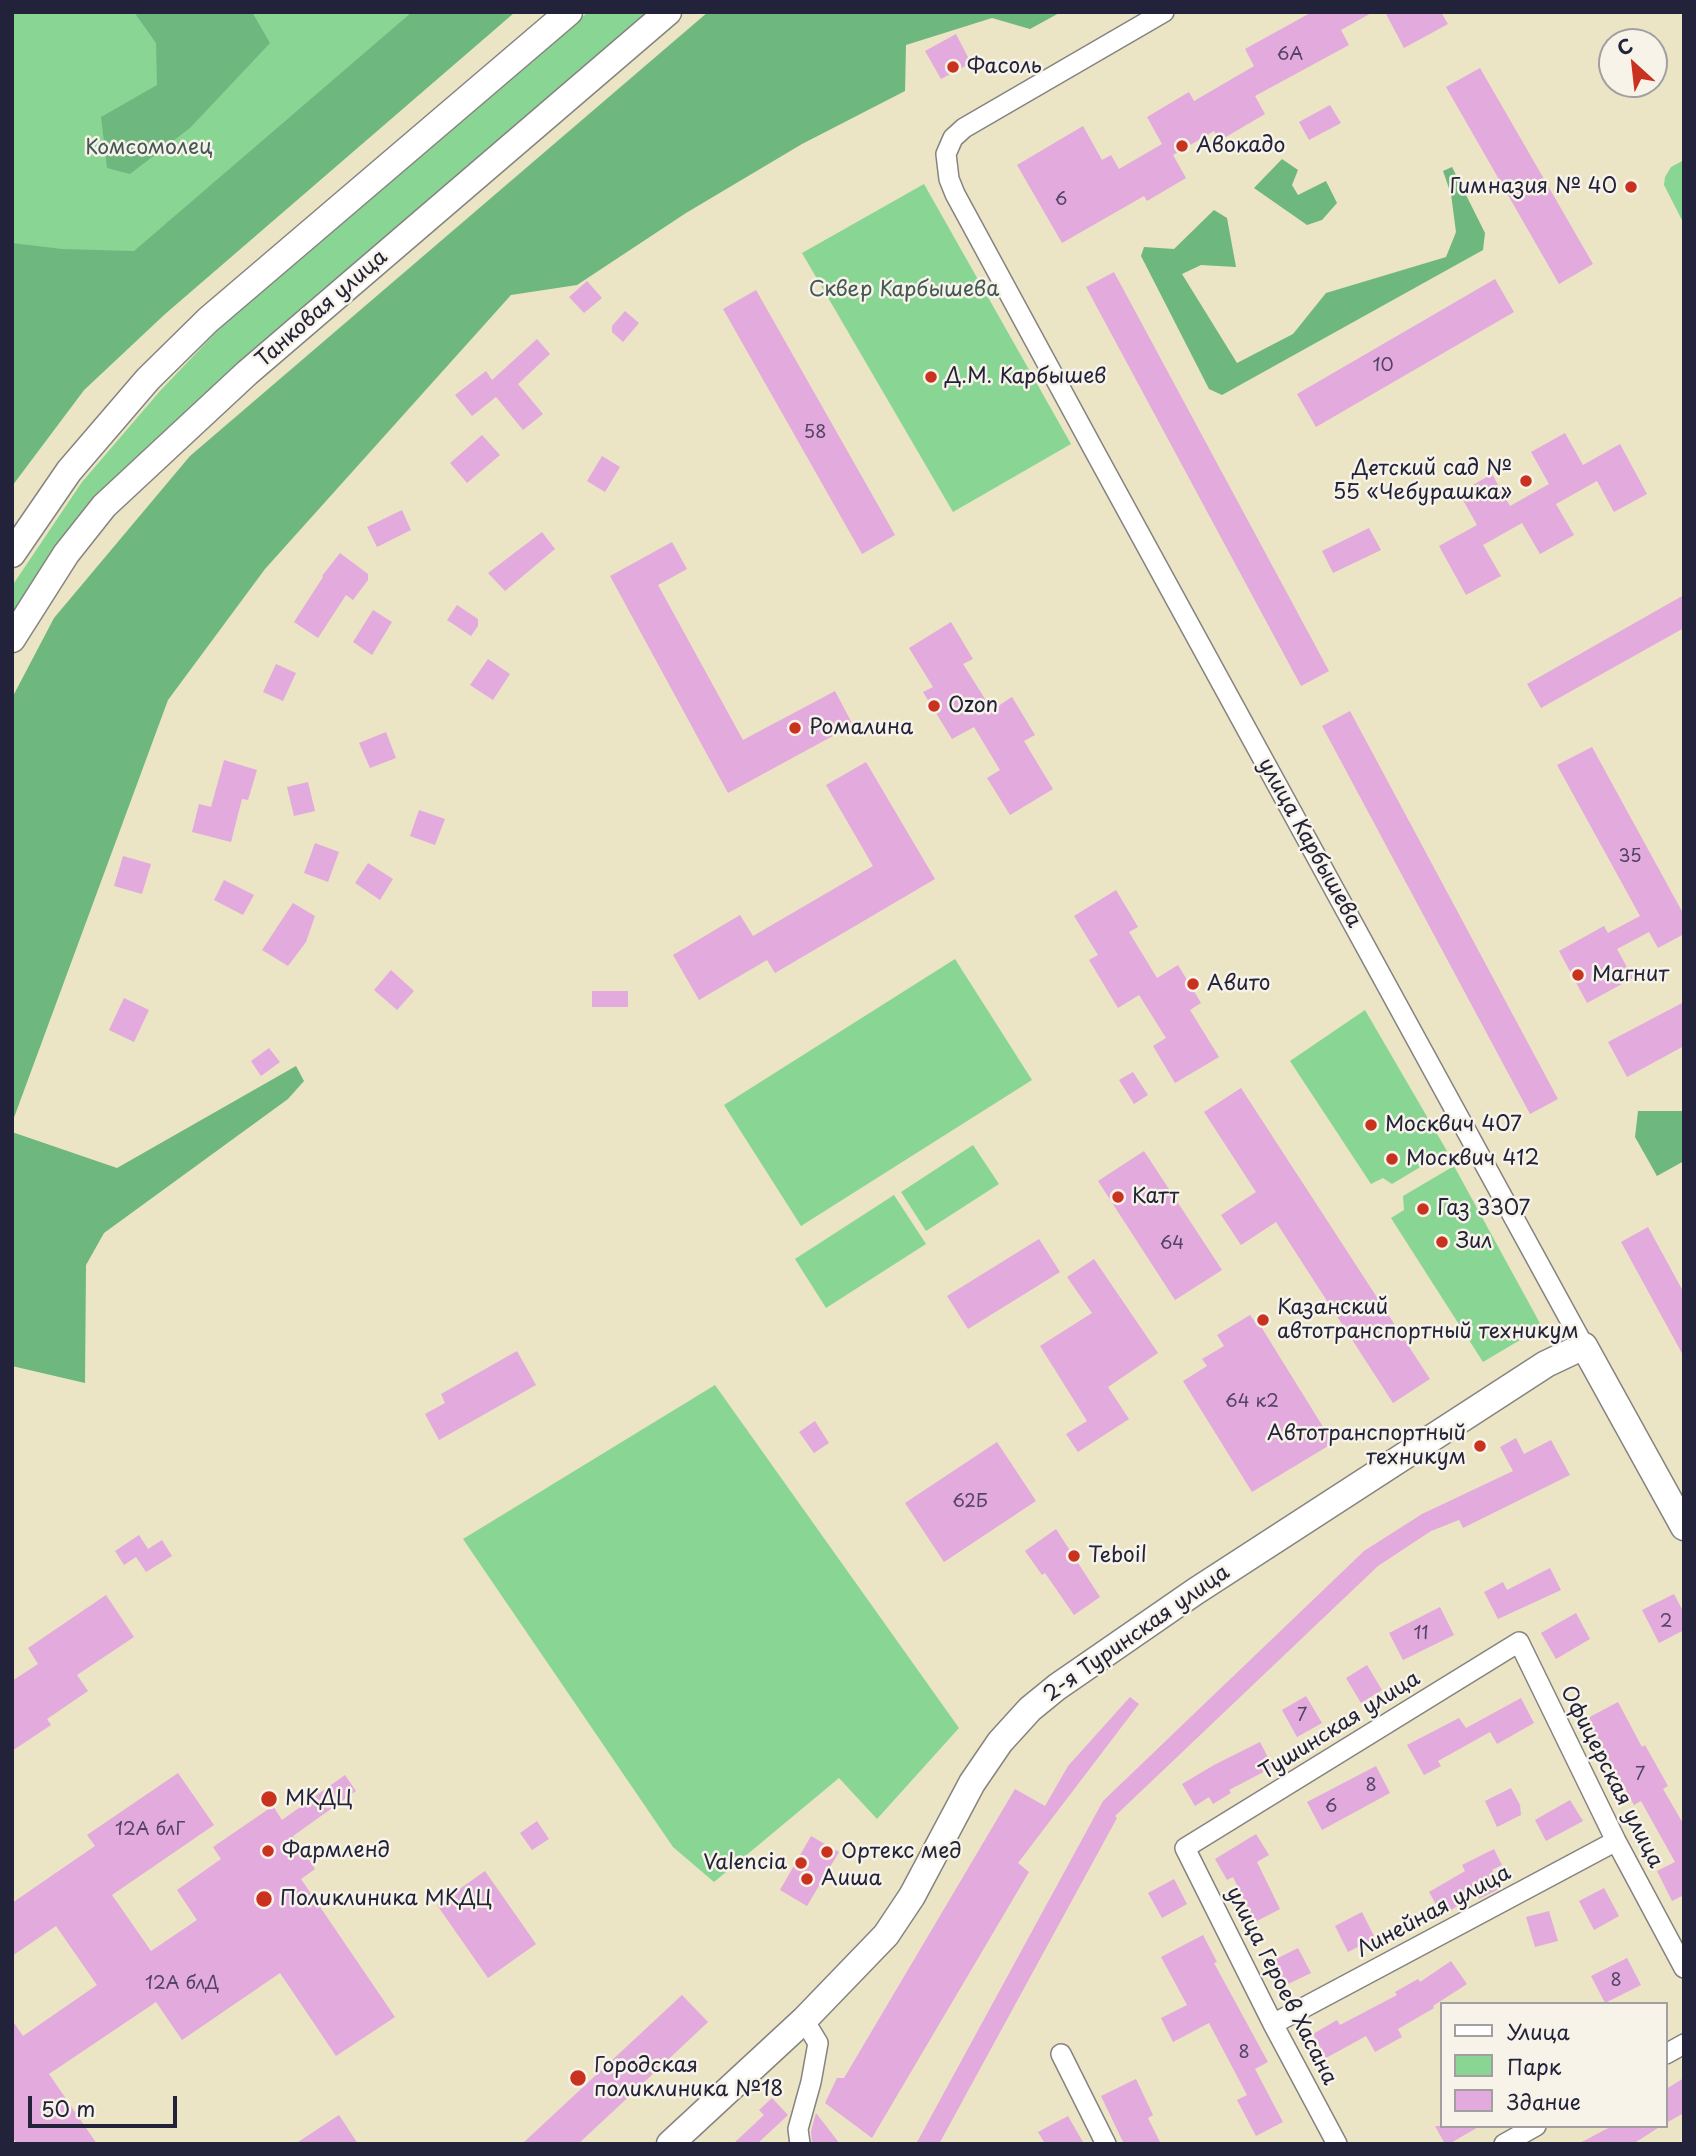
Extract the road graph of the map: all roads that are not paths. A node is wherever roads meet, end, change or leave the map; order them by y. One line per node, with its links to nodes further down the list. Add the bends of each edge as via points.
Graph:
1 (569, 12): 4 (main road, via 198,330 148,379 69,471)
2 (668, 12): 5 (main road, Танковая улица, via 247,373 104,506 66,554)
3 (1164, 12): 6 (street, улица Карбышева, via 964,128 946,154 949,178)
4 (12, 554)
5 (12, 639)
6 (1584, 1346): 7 (main road, улица Карбышева); 12 (main road, 2-я Туринская улица, via 1546,1364 1196,1591 1030,1709 972,1783 886,1935)
7 (1684, 1527)
8 (1519, 1642): 9 (street, Офицерская улица); 10 (street, Тушинская улица)
9 (1616, 1841): 11 (street, Офицерская улица); 13 (street, Линейная улица)
10 (1185, 1848): 13 (street, улица Героев Хасана)
11 (1684, 1968)
12 (804, 2020): 18 (main road, 2-я Туринская улица); 19 (street, via 818,2043 798,2129)
13 (1273, 2024): 21 (street, улица Героев Хасана)
14 (1684, 2044): 15 (street)
15 (1668, 2053)
16 (1060, 2054): 20 (street)
17 (1532, 2128): 22 (street)
18 (670, 2144)
19 (800, 2144)
20 (1106, 2144)
21 (1337, 2144)
22 (1504, 2144)

